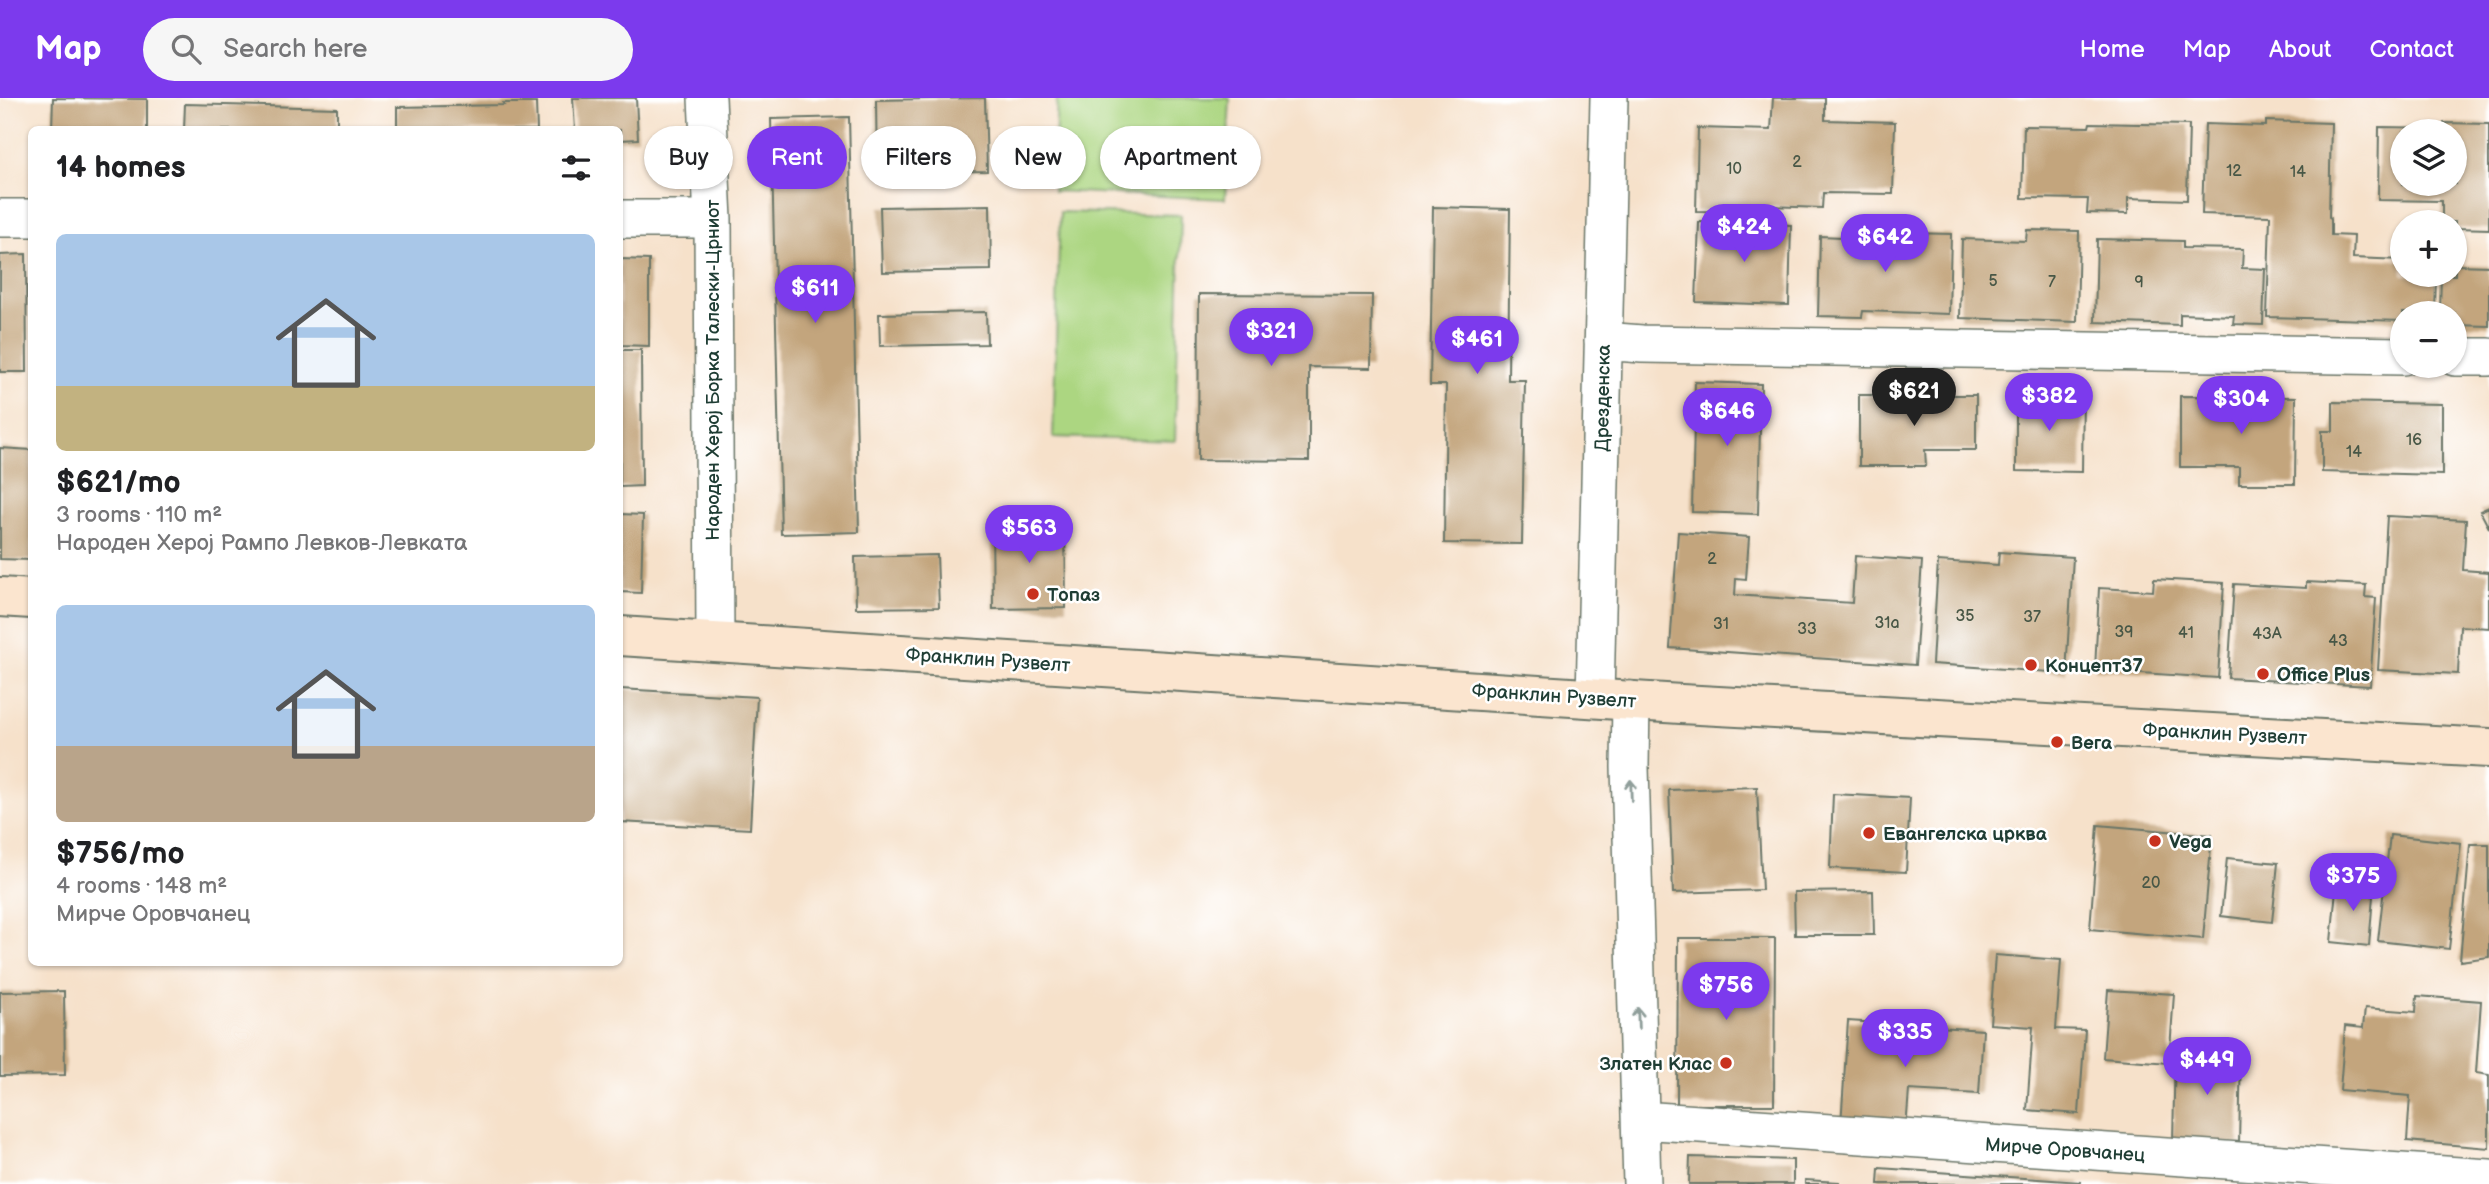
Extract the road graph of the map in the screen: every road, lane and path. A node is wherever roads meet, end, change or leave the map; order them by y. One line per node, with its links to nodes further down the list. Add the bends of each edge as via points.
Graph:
1 (707, 98): 6 (street, Народен Херој Борка Талески-Црниот)
2 (1609, 98): 7 (street, Дрезденска)
3 (0, 218): 4 (street)
4 (28, 218)
5 (623, 219): 6 (street)
6 (713, 219): 14 (street, Народен Херој Борка Талески-Црниот)
7 (1604, 341): 8 (street); 15 (street, Дрезденска)
8 (2390, 356)
9 (2467, 357): 10 (street)
10 (2489, 357)
11 (0, 597): 12 (street)
12 (28, 599)
13 (623, 636): 14 (street, Франклин Рузвелт)
14 (715, 642): 15 (street, Франклин Рузвелт)
15 (1613, 698): 16 (street, Франклин Рузвелт); 17 (street, Дрезденска, one-way to 15, via 1630,767)
16 (2489, 748)
17 (1641, 1120): 18 (street, Мирче Оровчанец); 19 (street, Дрезденска)
18 (2489, 1178)
19 (1642, 1184)

